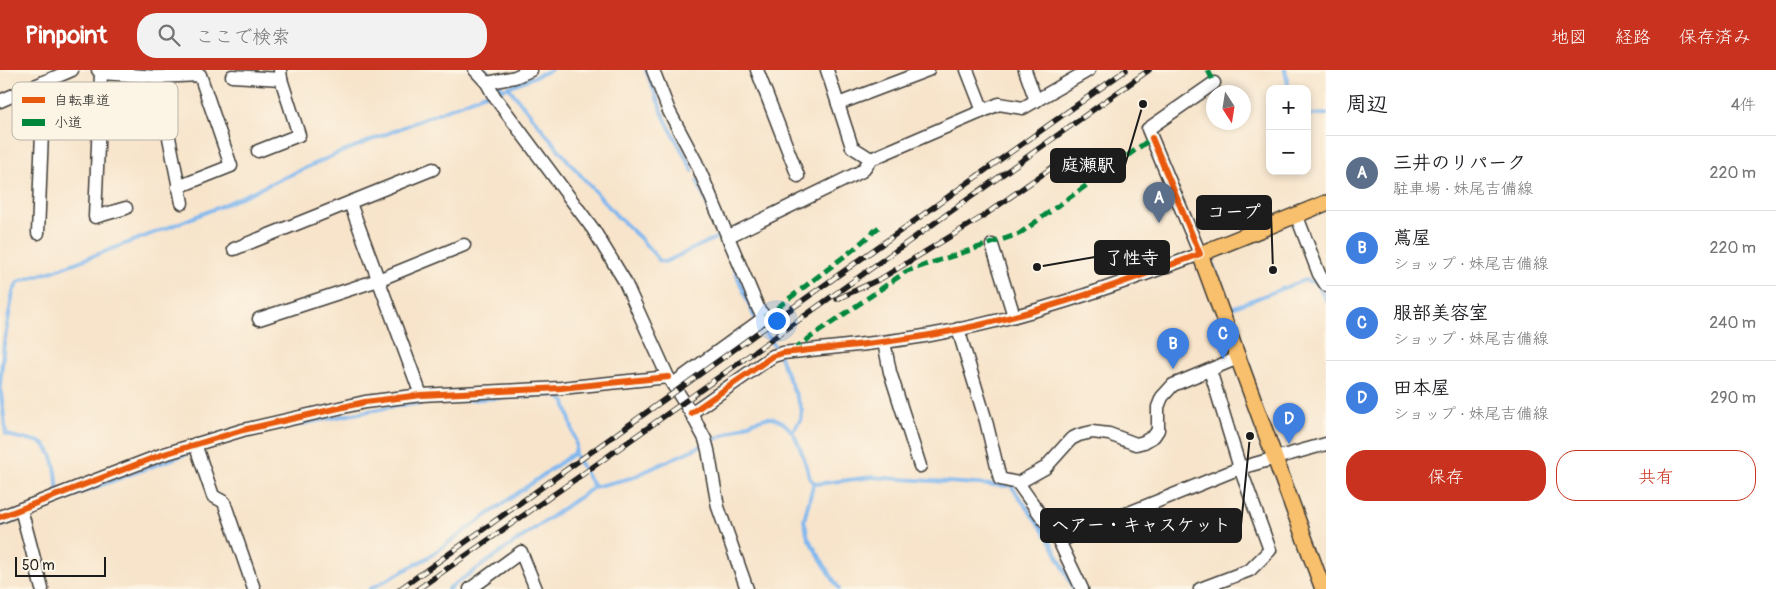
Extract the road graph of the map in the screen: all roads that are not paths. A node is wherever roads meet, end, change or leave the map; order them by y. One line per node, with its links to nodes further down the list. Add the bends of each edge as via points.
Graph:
1 (72, 70): 15 (street)
2 (475, 70): 18 (street)
3 (531, 70): 18 (street)
4 (652, 70): 38 (street)
5 (758, 70): 30 (street)
6 (826, 70): 22 (street)
7 (928, 70): 22 (street)
8 (967, 70): 23 (street)
9 (1025, 70): 21 (street)
10 (1089, 70): 21 (street)
11 (99, 72): 14 (street)
12 (280, 74): 13 (street); 27 (street, via 299,135)
13 (232, 76)
14 (157, 77): 16 (street); 31 (street, via 200,75 231,166)
15 (44, 82)
16 (158, 82)
17 (1214, 84): 42 (street, via 1148,129)
18 (493, 86): 51 (street, via 612,260)
19 (12, 96): 20 (street)
20 (0, 101)
21 (1036, 101): 23 (street, via 1023,108 999,104)
22 (838, 104): 28 (street, via 852,147)
23 (983, 110): 28 (street)
24 (42, 140): 37 (street)
25 (97, 140): 35 (street, via 95,217)
26 (169, 140): 31 (street)
27 (258, 151)
28 (871, 159): 38 (street, via 862,171)
29 (433, 169): 33 (street)
30 (798, 176)
31 (178, 187): 32 (street)
32 (182, 203)
33 (350, 203): 41 (street); 43 (street)
34 (1326, 203): 36 (main road)
35 (126, 208)
36 (1296, 214): 42 (main road); 44 (street)
37 (38, 233)
38 (727, 237): 51 (street, via 764,317)
39 (464, 245): 43 (street)
40 (992, 245): 45 (street)
41 (234, 249)
42 (1200, 254): 45 (street, via 1100,292); 49 (main road)
43 (378, 280): 46 (street); 52 (street)
44 (1326, 285)
45 (1014, 316): 47 (street)
46 (258, 319)
47 (958, 329): 48 (street); 59 (street, via 1000,479)
48 (884, 342): 53 (street, via 778,354); 57 (street, via 890,372)
49 (1238, 358): 50 (street); 56 (main road)
50 (1211, 374): 58 (street); 59 (street, via 1172,385 1158,407 1158,430 1144,442 1136,444 1110,434 1092,432 1079,435)
51 (670, 380): 52 (street); 53 (street)
52 (421, 395): 55 (street, via 365,402 243,430)
53 (691, 413): 67 (street, via 706,444 718,507)
54 (1325, 447): 56 (street)
55 (197, 448): 60 (street, via 161,455 57,494); 64 (street, via 213,496 224,502)
56 (1274, 458): 58 (street); 70 (main road)
57 (920, 466)
58 (1240, 468): 62 (street); 69 (street, via 1270,550 1250,570)
59 (1020, 487): 62 (street)
60 (22, 514): 61 (street); 63 (street)
61 (0, 517)
62 (1059, 541): 68 (street)
63 (42, 589)
64 (254, 589)
65 (470, 589): 66 (street, via 521,552)
66 (536, 589)
67 (747, 589)
68 (1082, 589)
69 (1200, 589)
70 (1323, 589)

